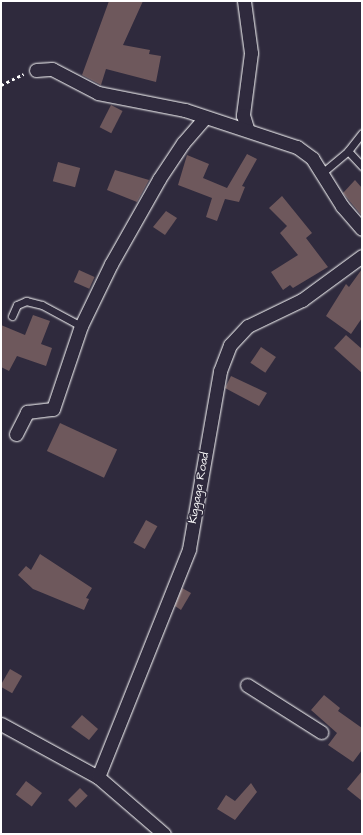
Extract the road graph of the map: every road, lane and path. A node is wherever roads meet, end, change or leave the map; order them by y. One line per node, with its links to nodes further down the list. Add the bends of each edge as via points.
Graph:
1 (244, 1): 5 (street, via 251,53 243,115)
2 (36, 70): 3 (path); 4 (street, via 52,69 98,93 185,110)
3 (1, 85)
4 (205, 118): 5 (street); 13 (street, via 183,143 137,216)
5 (247, 128): 9 (street, via 297,147 312,158)
6 (362, 133): 7 (lane)
7 (348, 151): 8 (lane); 9 (lane)
8 (362, 166)
9 (322, 173): 10 (street, via 342,206)
10 (362, 229)
11 (362, 256): 18 (street, Kiggaga Road, via 302,300 248,326 230,345 220,371 189,549)
12 (12, 316): 13 (lane, via 17,305 26,301 42,305)
13 (81, 326): 14 (street, via 53,409 27,412)
14 (16, 434)
15 (247, 685): 17 (street)
16 (1, 724): 18 (street)
17 (321, 732)
18 (98, 777): 19 (street)
19 (164, 834)

